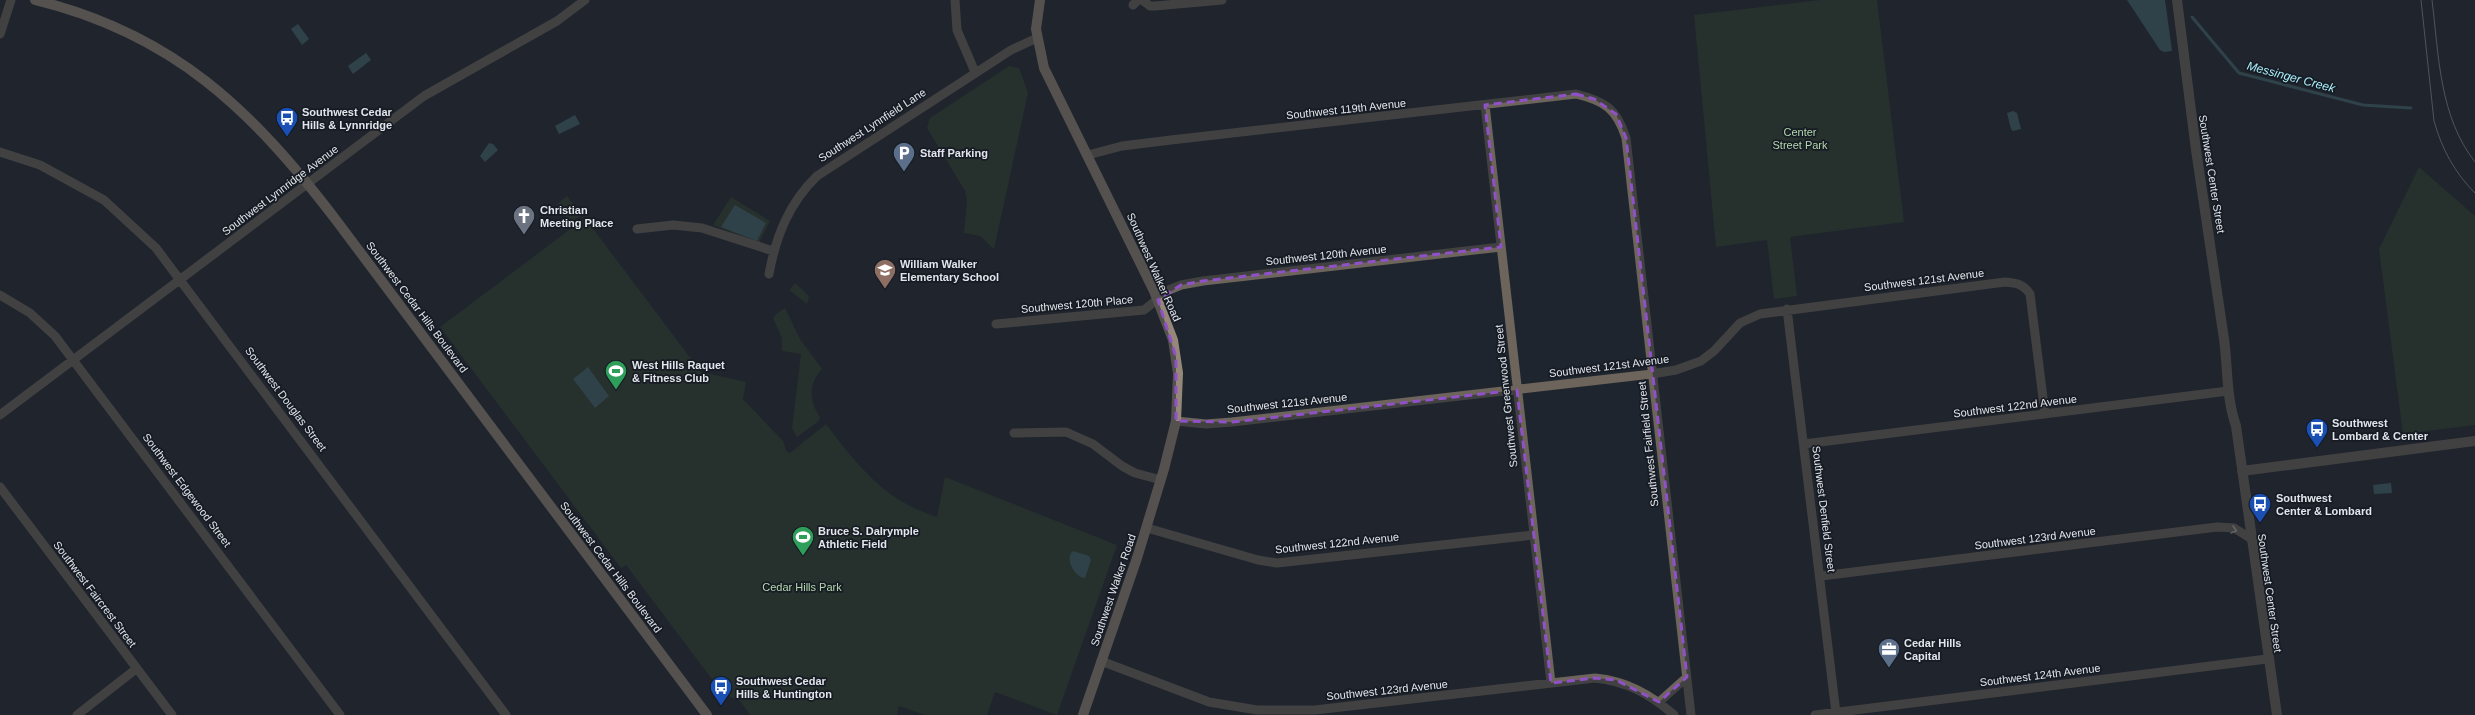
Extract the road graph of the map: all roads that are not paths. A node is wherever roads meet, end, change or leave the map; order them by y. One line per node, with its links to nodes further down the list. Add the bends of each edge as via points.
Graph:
1 (11, 0): 9 (street)
2 (35, 0): 16 (main road, Southwest Cedar Hills Boulevard, via 84,14 137,36 193,71 239,108)
3 (585, 0): 16 (street, Southwest Lynnridge Avenue, via 557,20 424,96)
4 (955, 0): 11 (street, via 957,30)
5 (1040, 0): 10 (main road, Southwest Walker Road)
6 (1142, 0): 7 (street, via 1150,6)
7 (1222, 0)
8 (2177, 0): 26 (street, Southwest Center Street)
9 (0, 34)
10 (1037, 38): 11 (street, Southwest Lynnfield Lane, via 1017,46); 15 (main road, Southwest Walker Road, via 1040,57 1050,81)
11 (975, 72): 19 (street, Southwest Lynnfield Lane, via 817,176 804,189 785,218)
12 (1484, 105): 13 (street, Southwest 119th Avenue, via 1576,94); 15 (street, Southwest 119th Avenue, via 1136,145); 18 (street, Southwest Greenwood Street)
13 (1605, 105): 28 (street, Southwest Fairfield Street, via 1616,114 1626,138)
14 (0, 152): 21 (street, Southwest Douglas Street, via 40,165 104,200 156,248)
15 (1088, 155): 23 (main road, Southwest Walker Road)
16 (308, 184): 21 (street, Southwest Lynnridge Avenue); 56 (main road, Southwest Cedar Hills Boulevard)
17 (637, 229): 19 (street, via 673,225 702,228)
18 (1501, 247): 23 (street, Southwest 120th Avenue, via 1203,281 1169,290); 29 (street, Southwest Greenwood Street)
19 (773, 251): 20 (street, Southwest Lynnfield Lane)
20 (769, 274)
21 (181, 279): 27 (street, Southwest Lynnridge Avenue); 55 (street, Southwest Douglas Street)
22 (0, 295): 27 (street, Southwest Edgewood Street, via 30,313 56,336)
23 (1158, 300): 25 (street, Southwest 120th Place, via 1144,310); 33 (main road, Southwest Walker Road, via 1169,326 1176,357 1179,389)
24 (1787, 309): 28 (street, Southwest 121st Avenue, via 1760,314 1740,324 1714,351 1701,360 1676,370); 31 (street, Southwest 121st Avenue, via 2017,282 2025,287 2033,306); 37 (street, Southwest Denfield Street)
25 (996, 324)
26 (2225, 351): 30 (street, Southwest Center Street, via 2224,366); 34 (street, Southwest Center Street, via 2231,365 2237,411)
27 (74, 360): 32 (street, Southwest Lynnridge Avenue); 54 (street, Southwest Edgewood Street)
28 (1652, 374): 29 (street, Southwest 121st Avenue); 48 (street, Southwest Fairfield Street)
29 (1517, 390): 33 (street, Southwest 121st Avenue, via 1232,422 1206,424); 42 (street, Southwest Greenwood Street)
30 (2228, 391): 31 (street, Southwest 122nd Avenue); 34 (street, Southwest Center Street)
31 (2045, 414): 37 (street, Southwest 122nd Avenue)
32 (0, 415)
33 (1176, 421): 39 (main road, Southwest Walker Road)
34 (2236, 426): 38 (street, Southwest Center Street)
35 (1014, 433): 39 (street, via 1066,432 1093,444 1135,473)
36 (2475, 440): 38 (street)
37 (1804, 444): 44 (street, Southwest Denfield Street)
38 (2242, 471): 43 (street, Southwest Center Street)
39 (1161, 480): 41 (main road, Southwest Walker Road)
40 (0, 487): 47 (street, Southwest Faircrest Street)
41 (1147, 528): 42 (street, Southwest 122nd Avenue, via 1258,560 1277,563); 46 (main road, Southwest Walker Road)
42 (1534, 535): 49 (street, Southwest Greenwood Street)
43 (2250, 538): 44 (street, Southwest 123rd Avenue, one-way to 43, via 2217,527 2234,528); 45 (street, Southwest Center Street)
44 (1821, 576): 51 (street, Southwest Denfield Street)
45 (2267, 658): 51 (street, Southwest 124th Avenue); 61 (street, Southwest Center Street)
46 (1101, 662): 49 (street, Southwest 123rd Avenue, via 1209,702 1257,710 1315,710); 57 (main road, Southwest Walker Road)
47 (136, 669): 52 (street); 53 (street, Southwest Faircrest Street)
48 (1687, 677): 50 (street); 59 (street, Southwest Fairfield Street)
49 (1551, 683): 50 (street, Southwest 123rd Avenue, via 1595,678 1616,680)
50 (1659, 702): 58 (street, Southwest 123rd Avenue)
51 (1836, 712): 60 (street, Southwest 124th Avenue)
52 (77, 715)
53 (172, 715)
54 (340, 715)
55 (506, 715)
56 (707, 715)
57 (1082, 715)
58 (1674, 715)
59 (1691, 715)
60 (1815, 715)
61 (2277, 715)

